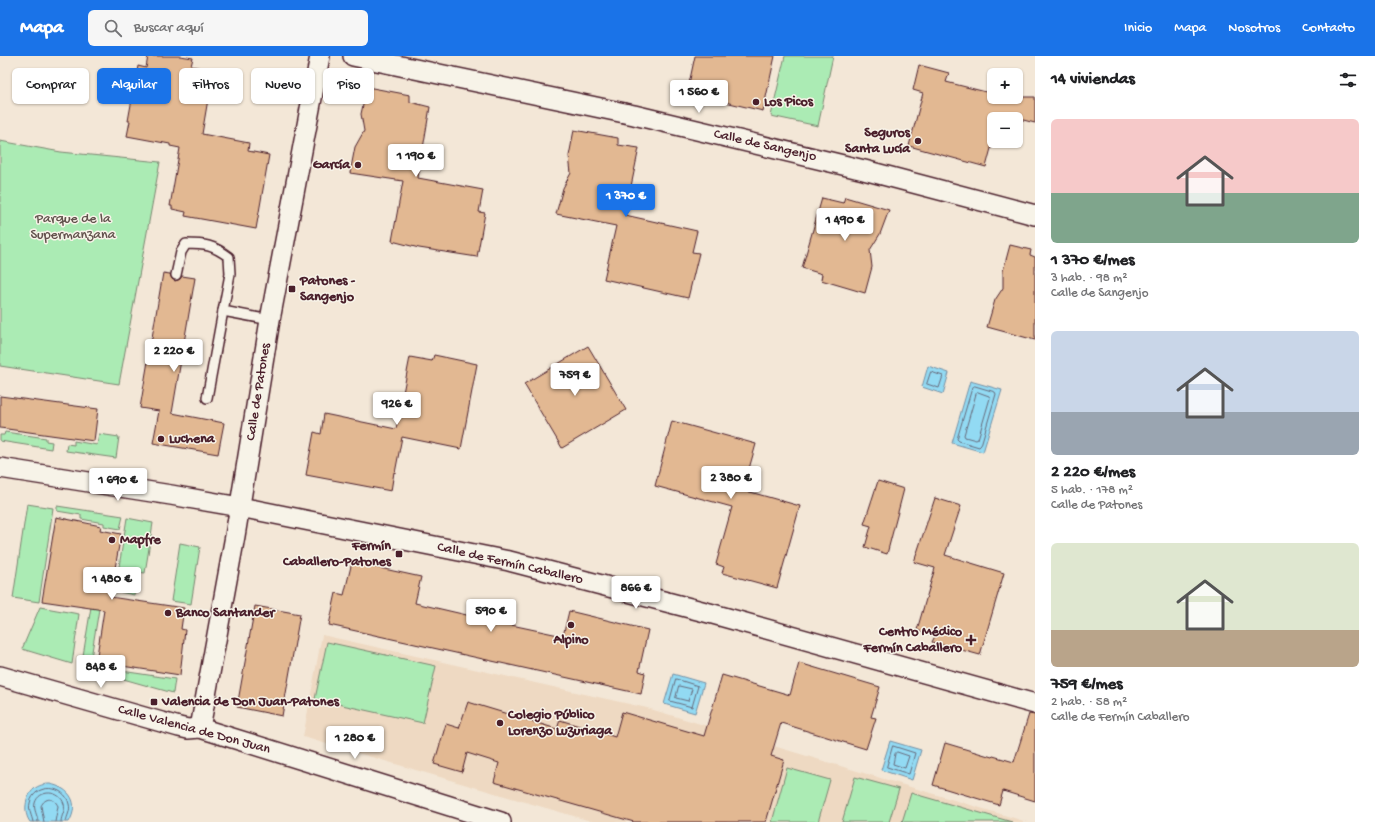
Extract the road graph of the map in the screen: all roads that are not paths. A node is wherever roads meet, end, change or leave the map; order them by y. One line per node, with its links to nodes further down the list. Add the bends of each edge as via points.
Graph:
1 (320, 56): 6 (street, Calle de Patones)
2 (353, 56): 3 (street, Calle de Sangenjo, via 620,111 864,170)
3 (1035, 215)
4 (176, 275): 5 (lane, via 181,252 186,244 202,244 218,249 229,257 230,274)
5 (223, 311): 6 (lane); 7 (lane)
6 (270, 320): 9 (street, Calle de Patones)
7 (207, 398)
8 (0, 468): 9 (street, Calle de Fermín Caballero)
9 (240, 507): 11 (street, Calle de Fermín Caballero, via 510,561 713,614); 12 (street, Calle de Patones)
10 (0, 676): 12 (street, Calle Valencia de Don Juan, via 178,727)
11 (1035, 704)
12 (200, 728): 13 (street, Calle Valencia de Don Juan)
13 (501, 822)

